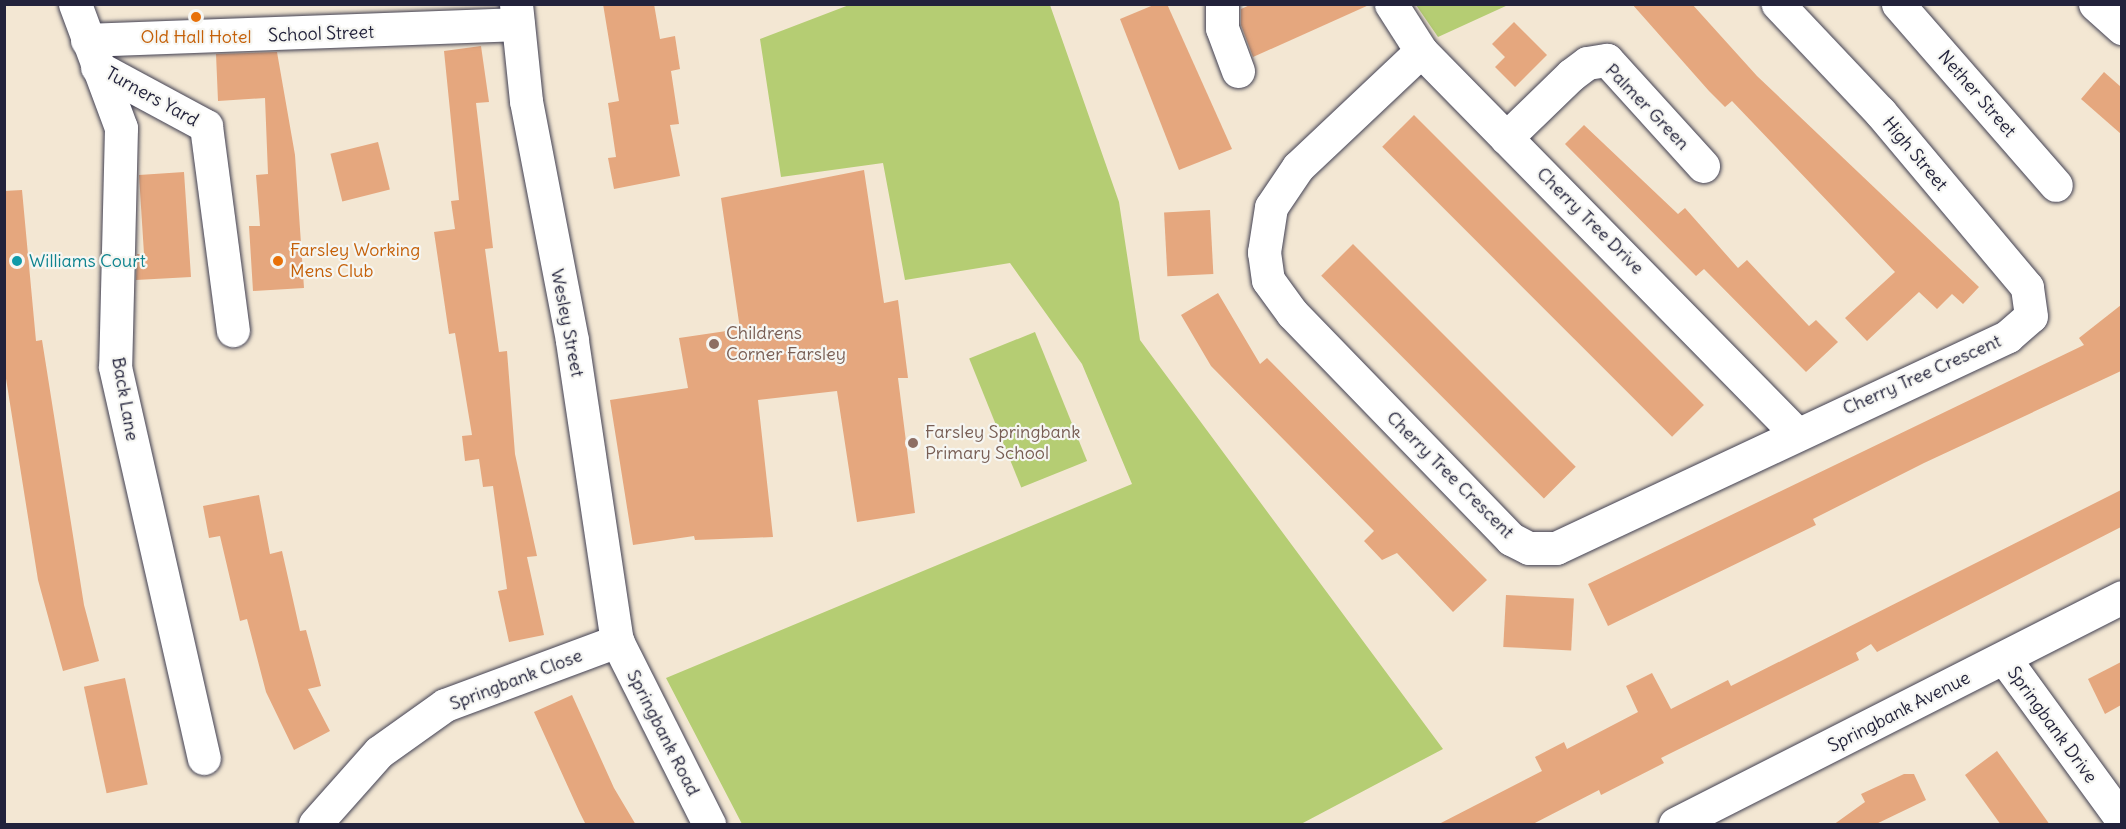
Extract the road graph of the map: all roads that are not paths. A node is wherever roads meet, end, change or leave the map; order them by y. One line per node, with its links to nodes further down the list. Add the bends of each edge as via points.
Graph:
1 (75, 4): 10 (street, Back Lane)
2 (1222, 4): 11 (street, via 1222,28)
3 (1391, 4): 9 (street, Cherry Tree Drive)
4 (1778, 4): 15 (street, High Street, via 1880,112 2027,287)
5 (1898, 4): 14 (street, Nether Street)
6 (2095, 4): 8 (street)
7 (517, 14): 10 (street, School Street); 19 (street, Wesley Street, via 526,101 572,341)
8 (2121, 28)
9 (1421, 51): 12 (street, Cherry Tree Drive); 17 (street, Cherry Tree Crescent, via 1298,167 1271,207 1264,252 1268,280 1292,313 1511,539 1529,548 1557,548)
10 (92, 53): 16 (street, Turners Yard, via 206,126); 21 (street, Back Lane, via 120,128 115,367)
11 (1239, 71)
12 (1506, 138): 13 (street, Palmer Green, via 1571,75 1587,63 1607,60); 17 (street, Cherry Tree Drive)
13 (1703, 166)
14 (2056, 185)
15 (2031, 316): 17 (street, Cherry Tree Crescent, via 2008,336)
16 (233, 330)
17 (1795, 432)
18 (2121, 597): 20 (street, Springbank Avenue)
19 (617, 641): 24 (street, Springbank Close, via 445,705 379,752); 25 (street, Springbank Road)
20 (2004, 658): 22 (street, Springbank Avenue); 23 (street, Springbank Drive)
21 (204, 758)
22 (1716, 816): 26 (street, Springbank Avenue)
23 (2121, 820)
24 (315, 825)
25 (709, 825)
26 (1675, 825)

